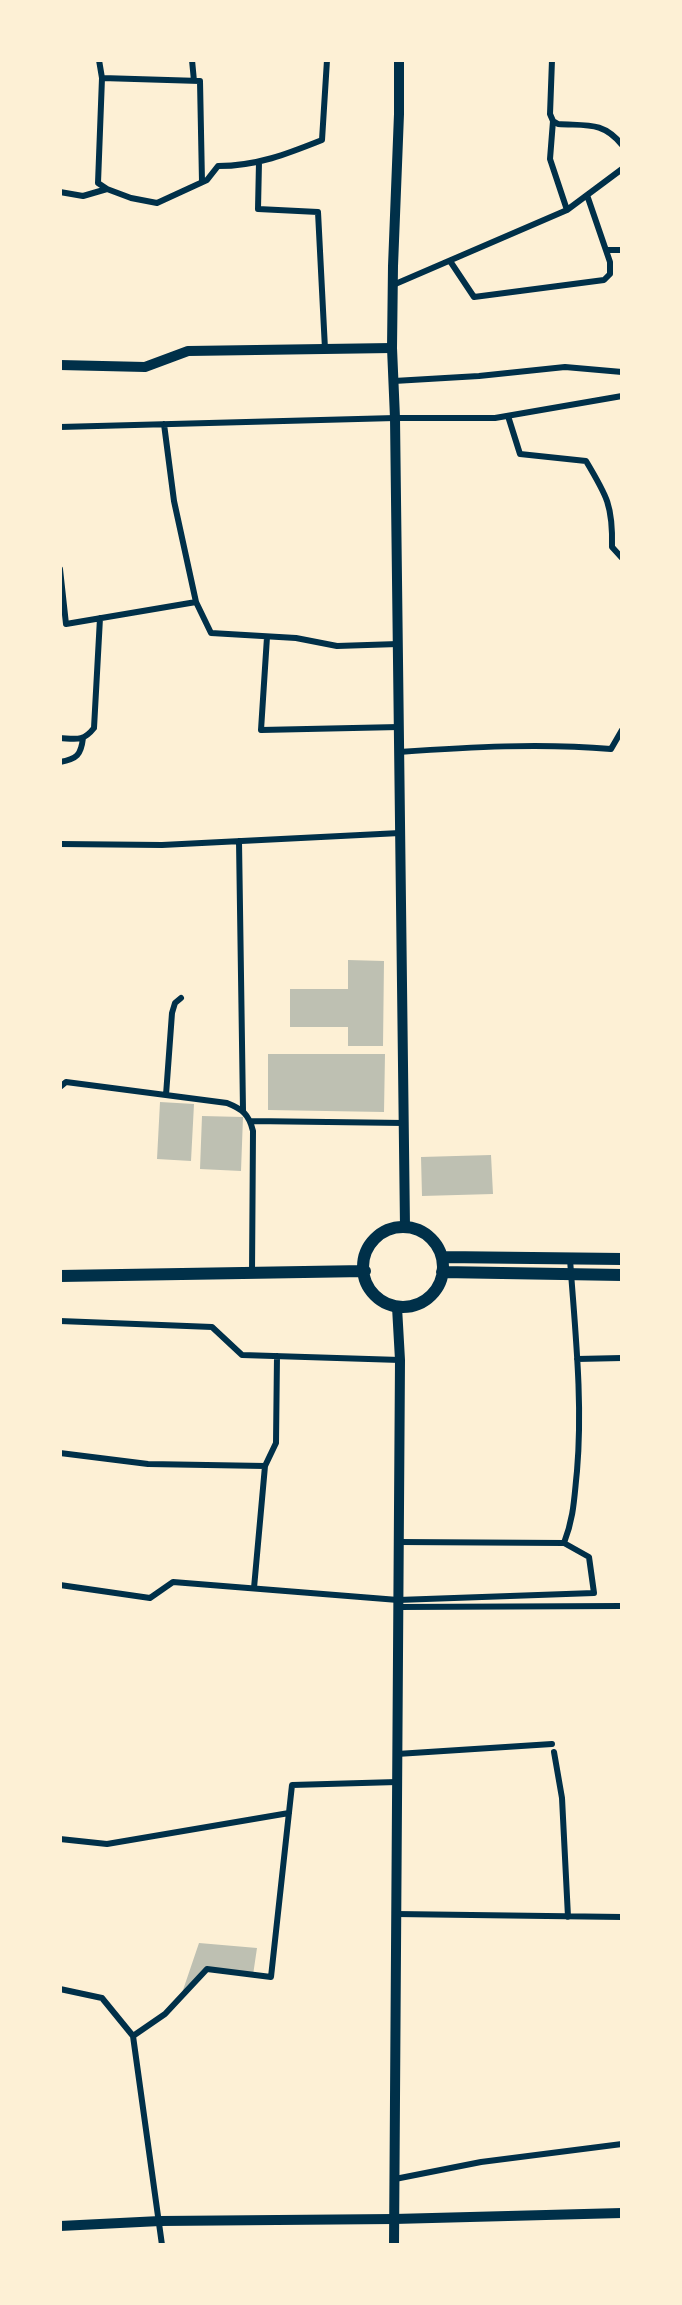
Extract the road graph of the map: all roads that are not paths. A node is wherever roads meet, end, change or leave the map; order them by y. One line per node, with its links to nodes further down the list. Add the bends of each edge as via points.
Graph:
1 (99, 60): 6 (street)
2 (192, 60): 7 (street)
3 (327, 60): 10 (street, via 322,140)
4 (399, 60): 20 (main road)
5 (552, 60): 8 (street)
6 (102, 78): 7 (street); 13 (street, via 98,183)
7 (194, 81): 12 (street, via 200,81)
8 (553, 121): 9 (street, via 602,127); 16 (street, via 550,159)
9 (622, 145)
10 (259, 162): 12 (street, via 218,166); 22 (street, via 258,209 318,212)
11 (622, 169): 15 (street)
12 (202, 182): 13 (street, via 157,203)
13 (107, 189): 14 (street, via 83,196)
14 (60, 192)
15 (587, 195): 16 (street); 17 (street)
16 (567, 210): 19 (street)
17 (606, 250): 18 (street); 19 (street, via 610,274 604,279 483,297 470,294)
18 (622, 250)
19 (450, 261): 20 (street)
20 (393, 285): 21 (main road)
21 (392, 348): 22 (main road); 25 (main road)
22 (326, 349): 23 (main road, via 188,351 145,367)
23 (60, 365)
24 (622, 372): 25 (street, via 565,367)
25 (394, 381): 28 (main road)
26 (622, 396): 27 (street)
27 (508, 416): 28 (street); 31 (street, via 520,454 586,461 606,495 612,547)
28 (395, 418): 29 (street); 36 (main road)
29 (164, 424): 30 (street); 33 (street, via 174,501)
30 (60, 427)
31 (622, 558)
32 (60, 569): 34 (street, via 66,624)
33 (196, 602): 34 (street); 35 (street, via 211,633)
34 (99, 618): 40 (street, via 94,728)
35 (267, 637): 36 (street, via 337,646); 37 (street, via 261,730)
36 (398, 644): 37 (main road)
37 (399, 727): 41 (main road)
38 (622, 730): 41 (street, via 611,749 473,746)
39 (60, 738): 40 (street)
40 (83, 738): 42 (street, via 79,755)
41 (399, 752): 43 (main road)
42 (60, 762)
43 (400, 833): 44 (street); 51 (main road)
44 (239, 841): 45 (street); 49 (street)
45 (60, 844)
46 (181, 998): 48 (street, via 172,1013)
47 (60, 1087): 48 (street, via 66,1082)
48 (166, 1095): 49 (street, via 227,1103)
49 (243, 1110): 50 (street)
50 (251, 1121): 51 (street); 58 (street)
51 (404, 1123): 52 (main road)
52 (405, 1227): 53 (main road, via 429,1236); 56 (main road, via 392,1228 371,1243 365,1254)
53 (442, 1257): 54 (main road); 57 (main road)
54 (570, 1259): 55 (main road); 59 (street)
55 (622, 1259)
56 (365, 1271): 58 (main road); 62 (main road, via 369,1289 377,1298)
57 (442, 1272): 59 (main road); 62 (main road, via 441,1281 429,1299 420,1305)
58 (252, 1273): 61 (main road)
59 (571, 1275): 60 (main road); 66 (street)
60 (622, 1275)
61 (60, 1276)
62 (397, 1307): 67 (main road)
63 (60, 1321): 64 (street, via 212,1327 242,1354)
64 (277, 1356): 67 (street); 69 (street, via 276,1443)
65 (622, 1358): 66 (street)
66 (578, 1359): 71 (street, via 579,1444 573,1521)
67 (399, 1360): 70 (main road)
68 (60, 1453): 69 (street, via 148,1464)
69 (265, 1466): 73 (street)
70 (399, 1542): 71 (street); 74 (main road)
71 (564, 1543): 74 (street, via 589,1557 594,1593)
72 (60, 1586): 73 (street, via 150,1598 173,1582)
73 (254, 1588): 74 (street)
74 (398, 1604): 75 (street); 78 (main road)
75 (622, 1606)
76 (552, 1744): 78 (street)
77 (554, 1752): 83 (street, via 562,1798)
78 (397, 1754): 79 (main road)
79 (397, 1782): 80 (street, via 292,1785); 82 (main road)
80 (289, 1813): 81 (street, via 107,1844); 86 (street, via 271,1977 207,1969 165,2014)
81 (60, 1839)
82 (396, 1914): 83 (street); 88 (main road)
83 (568, 1917): 84 (street)
84 (622, 1917)
85 (60, 1989): 86 (street, via 102,1998)
86 (133, 2036): 91 (street)
87 (622, 2144): 88 (street, via 481,2162)
88 (395, 2179): 90 (main road)
89 (622, 2213): 90 (main road)
90 (394, 2218): 91 (main road); 94 (main road)
91 (160, 2221): 92 (main road); 93 (street)
92 (60, 2226)
93 (162, 2245)
94 (394, 2245)

